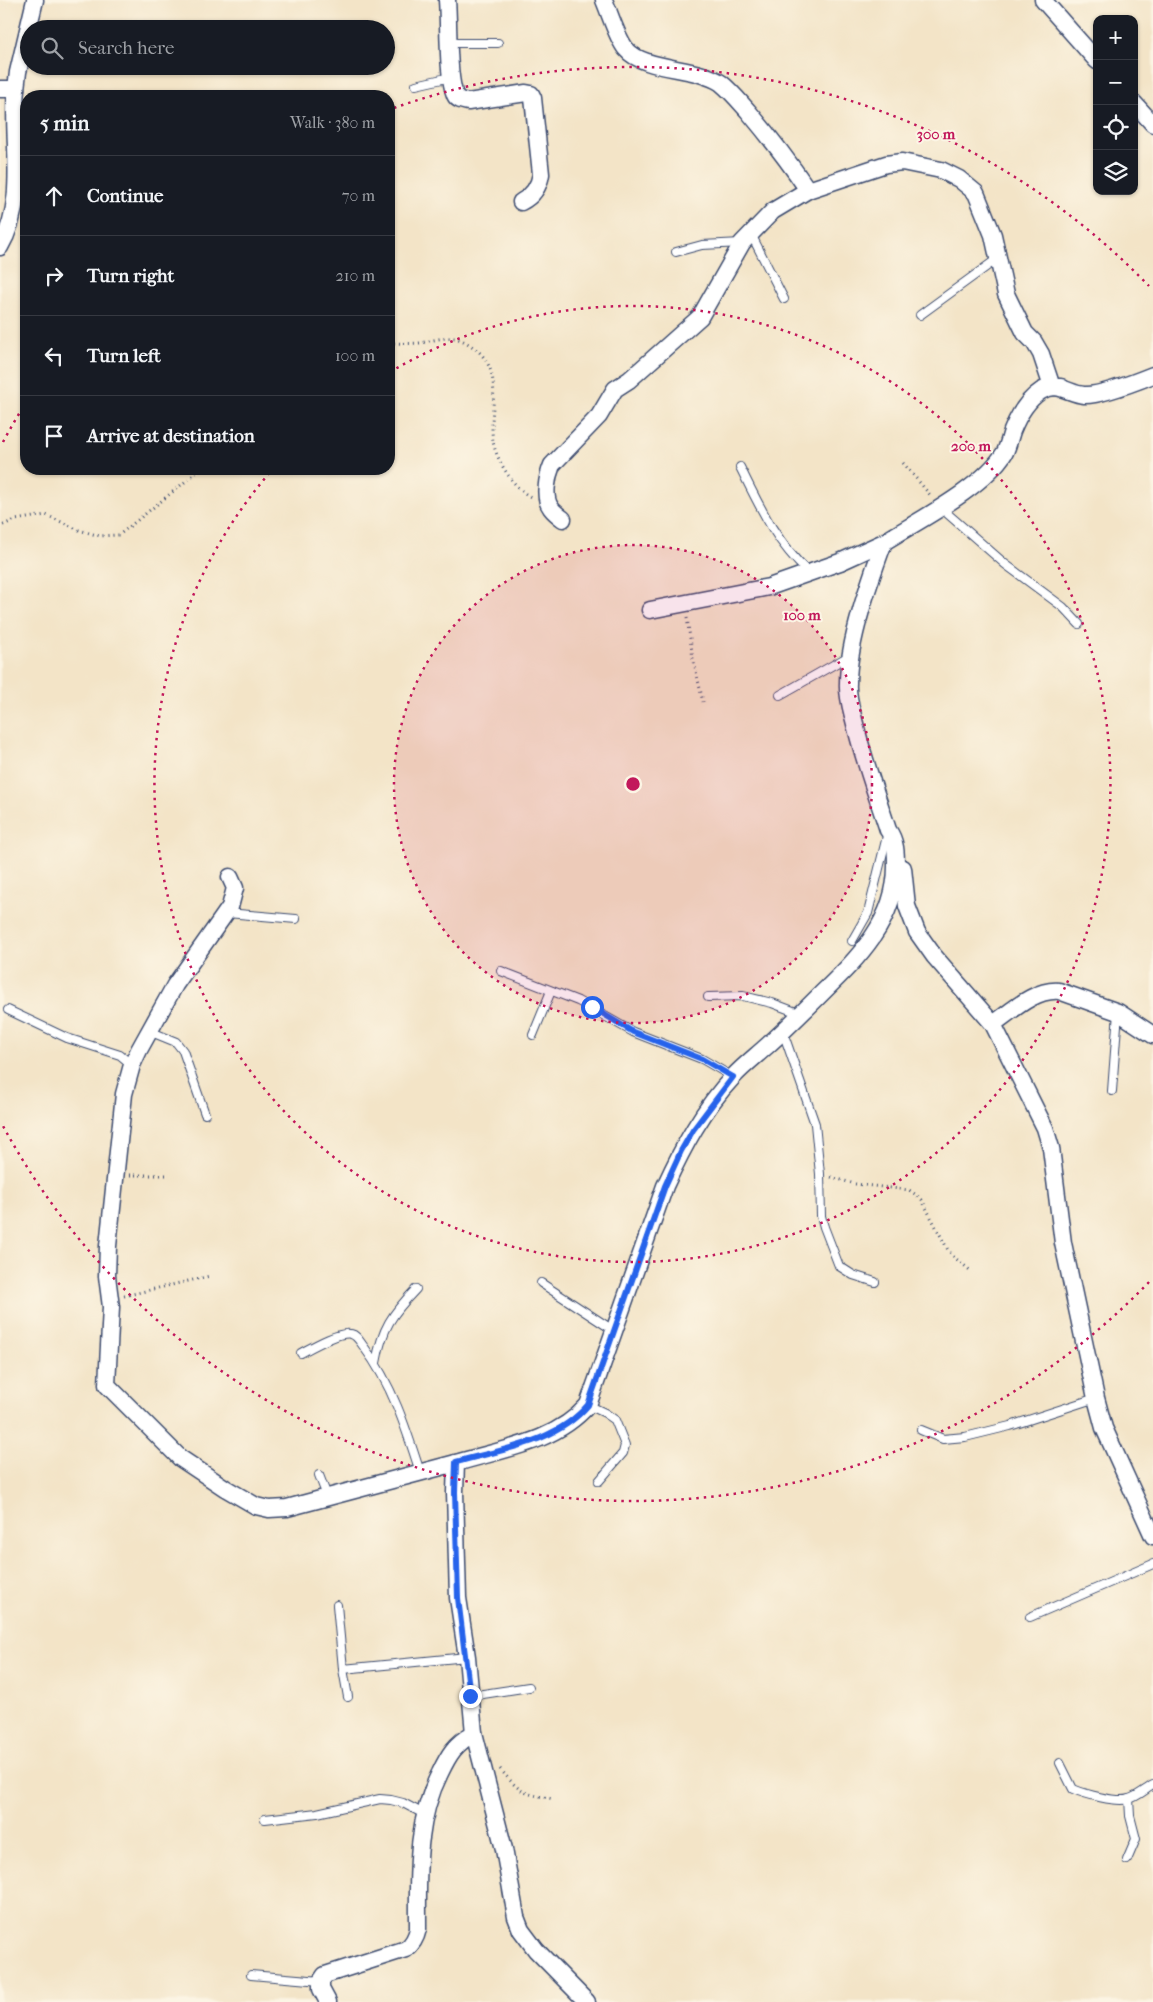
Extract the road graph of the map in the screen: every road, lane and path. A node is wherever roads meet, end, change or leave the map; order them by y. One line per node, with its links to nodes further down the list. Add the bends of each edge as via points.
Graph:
1 (35, 0): 5 (street)
2 (448, 0): 6 (street)
3 (604, 0): 15 (street, via 625,48 646,61 706,76 722,84 775,143)
4 (1043, 0): 8 (street)
5 (30, 20)
6 (450, 43): 7 (lane); 10 (street)
7 (498, 43)
8 (1096, 60)
9 (20, 64): 12 (street)
10 (451, 77): 11 (lane); 16 (street, via 459,100 468,102 526,92 533,98 540,183 529,198)
11 (416, 85)
12 (8, 89): 18 (street, via 15,104 16,182 14,211)
13 (1136, 105): 14 (street)
14 (1153, 124)
15 (808, 190): 17 (street, via 773,211); 20 (street, via 886,164 902,162 941,170 976,193 993,235)
16 (521, 202)
17 (746, 237): 19 (lane); 21 (lane); 29 (street, via 700,318 616,390 599,416 552,465)
18 (0, 248)
19 (676, 252)
20 (997, 259): 22 (lane); 25 (street, via 1006,294 1019,322 1041,354 1052,387)
21 (784, 299)
22 (920, 315)
23 (395, 343): 29 (path, via 453,338 473,346 483,355 494,383 494,447 519,490 536,498)
24 (1153, 375): 25 (street, via 1084,396)
25 (1061, 387): 30 (street, via 1042,390 1030,401 1013,429 1005,452 975,483)
26 (903, 463): 30 (path)
27 (740, 467): 34 (lane, via 776,535)
28 (193, 475): 32 (path, via 119,535 100,536 46,515)
29 (546, 498): 31 (street, via 550,507)
30 (941, 508): 33 (street); 37 (lane, via 1005,564 1063,607)
31 (563, 519)
32 (3, 525)
33 (884, 542): 34 (street); 38 (street)
34 (810, 574): 35 (street, via 769,587)
35 (685, 603): 36 (street); 40 (path)
36 (650, 610)
37 (1079, 624)
38 (851, 655): 39 (lane); 41 (street, via 850,703 861,749)
39 (780, 695)
40 (703, 702)
41 (891, 834): 45 (lane, via 868,913); 51 (street, via 896,851 896,871 892,898 884,917 860,956); 52 (street, via 903,862 907,906 914,927 934,956)
42 (230, 877): 43 (street, via 235,888)
43 (227, 913): 44 (lane); 53 (street, via 175,985)
44 (296, 918)
45 (852, 941)
46 (500, 971): 47 (lane)
47 (551, 991): 55 (lane); 58 (lane, via 585,1004 633,1032 702,1059)
48 (708, 996): 51 (lane, via 743,996)
49 (8, 1010): 57 (lane, via 67,1038 120,1056)
50 (1118, 1012): 52 (street, via 1050,990); 56 (street); 59 (lane)
51 (801, 1014): 54 (street)
52 (993, 1024): 73 (street, via 1046,1128 1063,1243)
53 (149, 1031): 57 (street); 60 (lane, via 176,1042 183,1050)
54 (783, 1032): 58 (street); 61 (lane, via 815,1124)
55 (533, 1035)
56 (1153, 1035)
57 (132, 1065): 62 (street, via 124,1094)
58 (733, 1077): 70 (street, via 706,1111 681,1151 665,1186)
59 (1112, 1091)
60 (205, 1114)
61 (820, 1174): 64 (path, via 855,1184 903,1189 916,1194 948,1250); 66 (lane, via 820,1216 840,1266)
62 (114, 1175): 63 (path); 69 (street, via 107,1276)
63 (170, 1175)
64 (972, 1272)
65 (210, 1276): 69 (path)
66 (875, 1282)
67 (541, 1283): 70 (lane)
68 (416, 1289): 72 (lane, via 389,1321)
69 (111, 1298): 80 (street, via 107,1385 180,1458 243,1500 269,1509 287,1508)
70 (613, 1330): 74 (street)
71 (301, 1352): 72 (lane, via 343,1333 352,1334)
72 (376, 1363): 77 (lane, via 405,1425)
73 (1096, 1398): 75 (lane, via 965,1437 942,1440); 81 (street, via 1104,1428)
74 (588, 1405): 76 (street, via 579,1416 535,1441); 79 (lane, via 615,1420 625,1445 623,1453)
75 (921, 1430)
76 (456, 1462): 77 (street); 85 (street, via 458,1598)
77 (420, 1472): 80 (street)
78 (319, 1475): 80 (lane)
79 (599, 1481)
80 (327, 1496)
81 (1153, 1536)
82 (1153, 1564): 84 (lane)
83 (337, 1605): 86 (lane)
84 (1030, 1617)
85 (467, 1657): 86 (lane); 88 (street)
86 (343, 1668): 89 (lane)
87 (529, 1687): 88 (lane)
88 (470, 1696): 90 (street)
89 (348, 1697)
90 (474, 1733): 96 (street, via 456,1745 447,1759 431,1790); 102 (street, via 501,1835 521,1930)
91 (1060, 1763): 95 (lane, via 1073,1789)
92 (498, 1766): 94 (path, via 522,1792)
93 (1153, 1785): 95 (lane)
94 (554, 1799)
95 (1129, 1800): 98 (lane, via 1136,1839)
96 (424, 1814): 97 (lane, via 397,1801 380,1799 316,1813); 100 (street, via 418,1846 418,1929 412,1944 406,1950 325,1975)
97 (265, 1819)
98 (1127, 1860)
99 (251, 1975): 100 (lane)
100 (321, 1981): 101 (street, via 321,1989)
101 (328, 2002)
102 (587, 2002)

